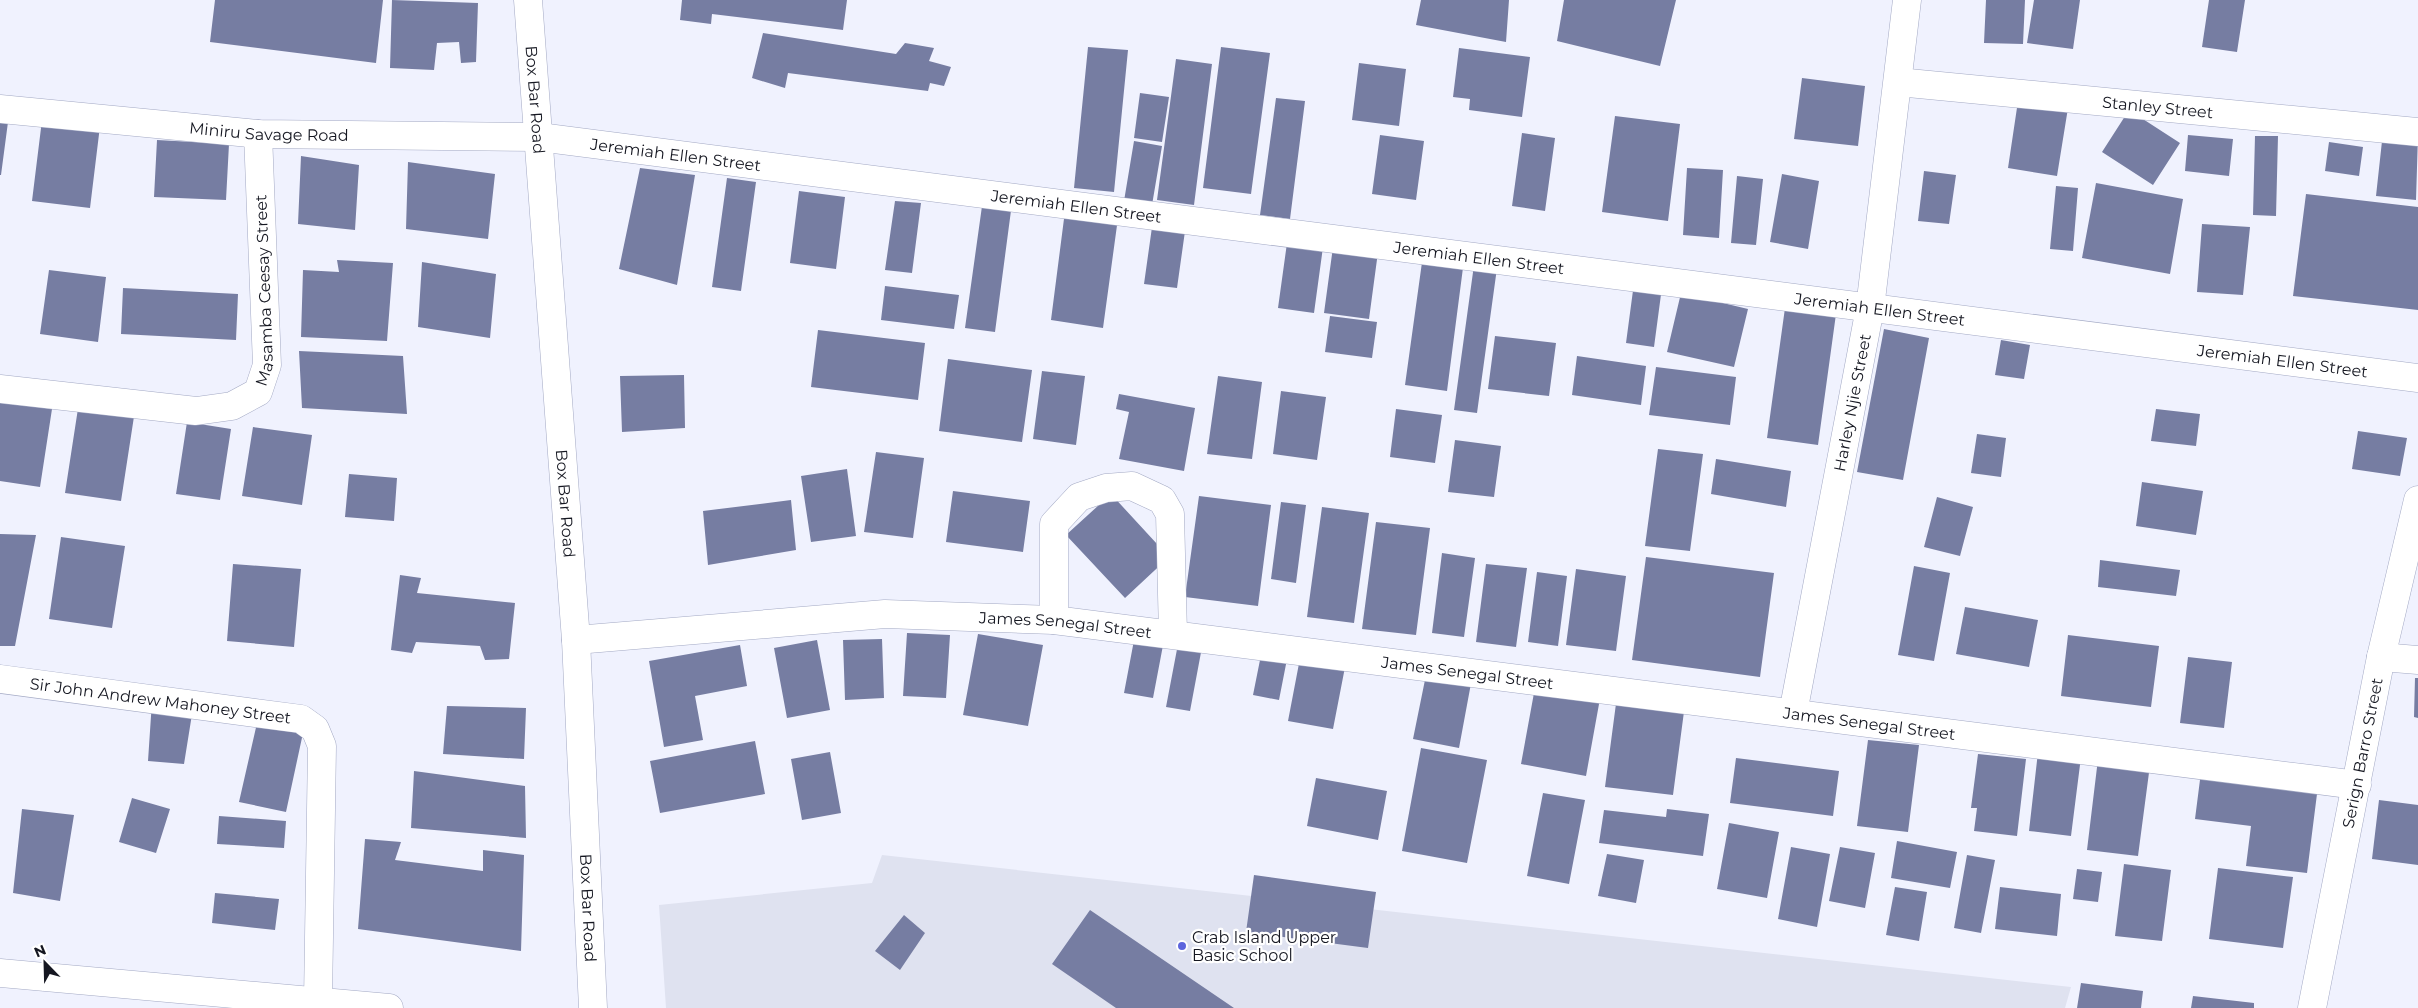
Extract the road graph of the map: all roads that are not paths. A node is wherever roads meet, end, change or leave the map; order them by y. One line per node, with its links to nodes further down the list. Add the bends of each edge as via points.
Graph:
1 (528, 0): 7 (street, Box Bar Road)
2 (1907, 0): 3 (street, Harley Njie Street)
3 (1898, 82): 5 (street, Stanley Street); 8 (street, Harley Njie Street)
4 (0, 109): 6 (street, Miniru Savage Road)
5 (2418, 132)
6 (258, 134): 7 (street, Miniru Savage Road); 10 (street, Masamba Ceesay Street, via 267,365 258,392 232,406 196,411)
7 (538, 137): 8 (street, Jeremiah Ellen Street); 14 (street, Box Bar Road)
8 (1870, 308): 9 (street, Jeremiah Ellen Street); 18 (street, Harley Njie Street)
9 (2418, 378)
10 (0, 389)
11 (2418, 500): 15 (street, Serign Barro Street)
12 (1054, 620): 13 (street, James Senegal Street); 13 (street, via 1054,524 1079,497 1106,488 1132,486 1162,500 1170,514); 14 (street, James Senegal Street, via 884,614)
13 (1173, 634): 18 (street, James Senegal Street)
14 (576, 640): 23 (street, Box Bar Road)
15 (2381, 657): 16 (street); 19 (street, Serign Barro Street)
16 (2418, 660)
17 (0, 679): 21 (street, Sir John Andrew Mahoney Street, via 301,719 316,729 322,746)
18 (1793, 713): 19 (street, James Senegal Street)
19 (2357, 785): 24 (street, Serign Barro Street)
20 (0, 973): 21 (street)
21 (318, 1001): 22 (street)
22 (389, 1008)
23 (593, 1008)
24 (2312, 1008)

